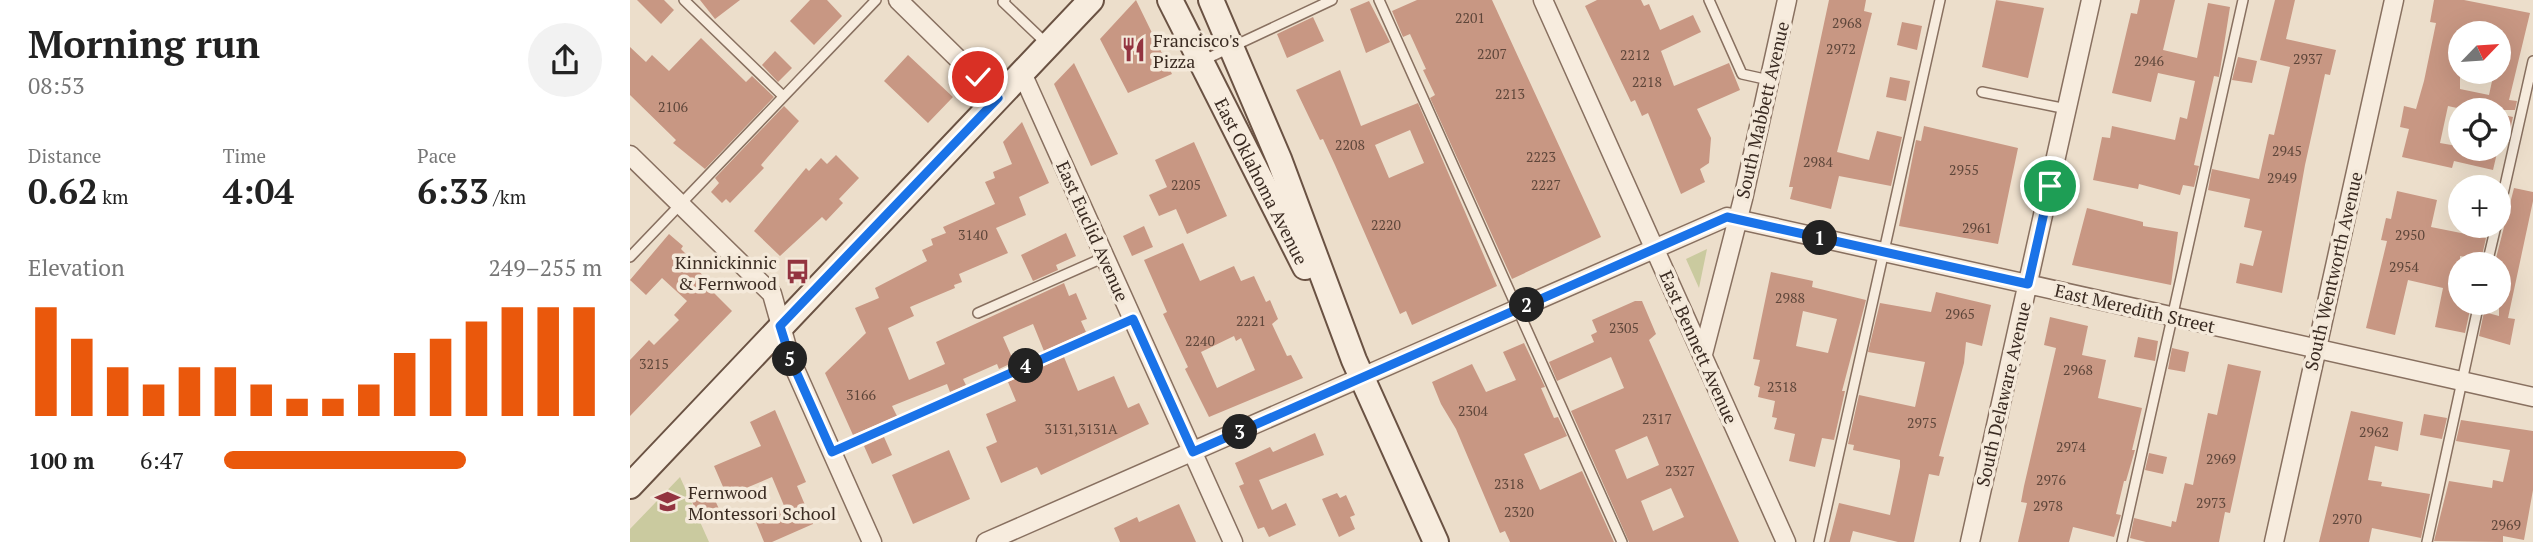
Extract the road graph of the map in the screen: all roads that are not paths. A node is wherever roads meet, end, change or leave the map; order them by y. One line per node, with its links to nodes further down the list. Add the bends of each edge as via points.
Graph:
1 (684, 0): 24 (lane)
2 (876, 0): 24 (lane)
3 (898, 0): 25 (street)
4 (1005, 0): 17 (lane)
5 (1091, 0): 17 (street)
6 (1170, 0): 20 (street, East Oklahoma Avenue)
7 (1211, 0): 18 (street, East Oklahoma Avenue)
8 (1332, 0): 18 (lane)
9 (1379, 0): 36 (lane)
10 (1543, 0): 31 (street, East Bennett Avenue)
11 (1709, 0): 22 (lane, via 1742,74)
12 (1787, 0): 22 (street, South Mabbett Avenue)
13 (1940, 0): 32 (lane)
14 (2091, 0): 26 (street, South Delaware Avenue)
15 (2243, 0): 39 (lane)
16 (2394, 0): 42 (street, South Wentworth Avenue)
17 (1048, 46): 21 (street)
18 (1232, 47): 20 (lane); 44 (street, East Oklahoma Avenue)
19 (2533, 61): 28 (lane)
20 (1199, 62): 44 (street, East Oklahoma Avenue)
21 (1022, 73): 25 (street); 34 (street, East Euclid Avenue)
22 (1769, 80): 30 (street, South Mabbett Avenue)
23 (1982, 92): 26 (lane)
24 (783, 96): 29 (lane)
25 (998, 98): 41 (street)
26 (2067, 109): 35 (street, South Delaware Avenue)
27 (630, 155): 29 (street)
28 (2507, 175)
29 (682, 204): 33 (lane); 41 (street, via 772,294)
30 (1738, 219): 31 (street, South Mabbett Avenue, via 1727,217); 32 (street, East Meredith Street); 43 (street, South Mabbett Avenue)
31 (1655, 248): 36 (street, South Mabbett Avenue); 43 (street, East Bennett Avenue)
32 (1884, 252): 35 (street, East Meredith Street); 56 (lane)
33 (630, 257)
34 (1105, 257): 37 (lane); 40 (street, East Euclid Avenue)
35 (2028, 284): 39 (street, East Meredith Street); 57 (street, South Delaware Avenue)
36 (1518, 309): 44 (street, South Mabbett Avenue); 54 (lane)
37 (978, 313)
38 (2476, 315): 45 (lane)
39 (2172, 316): 42 (street, East Meredith Street); 58 (lane)
40 (1133, 319): 47 (lane); 48 (street, East Euclid Avenue)
41 (780, 326): 47 (street); 49 (street)
42 (2315, 349): 45 (street, East Meredith Street); 59 (street, South Wentworth Avenue)
43 (1703, 354): 55 (street, East Bennett Avenue)
44 (1358, 369): 48 (street, South Mabbett Avenue); 53 (street, East Oklahoma Avenue)
45 (2461, 381): 46 (street, East Meredith Street); 60 (lane)
46 (2533, 397)
47 (832, 452): 50 (street)
48 (1193, 452): 51 (street, South Mabbett Avenue); 52 (street, East Euclid Avenue)
49 (630, 485)
50 (872, 542)
51 (986, 542)
52 (1233, 542)
53 (1436, 542)
54 (1622, 542)
55 (1786, 542)
56 (1819, 542)
57 (1970, 542)
58 (2122, 542)
59 (2274, 542)
60 (2427, 542)

